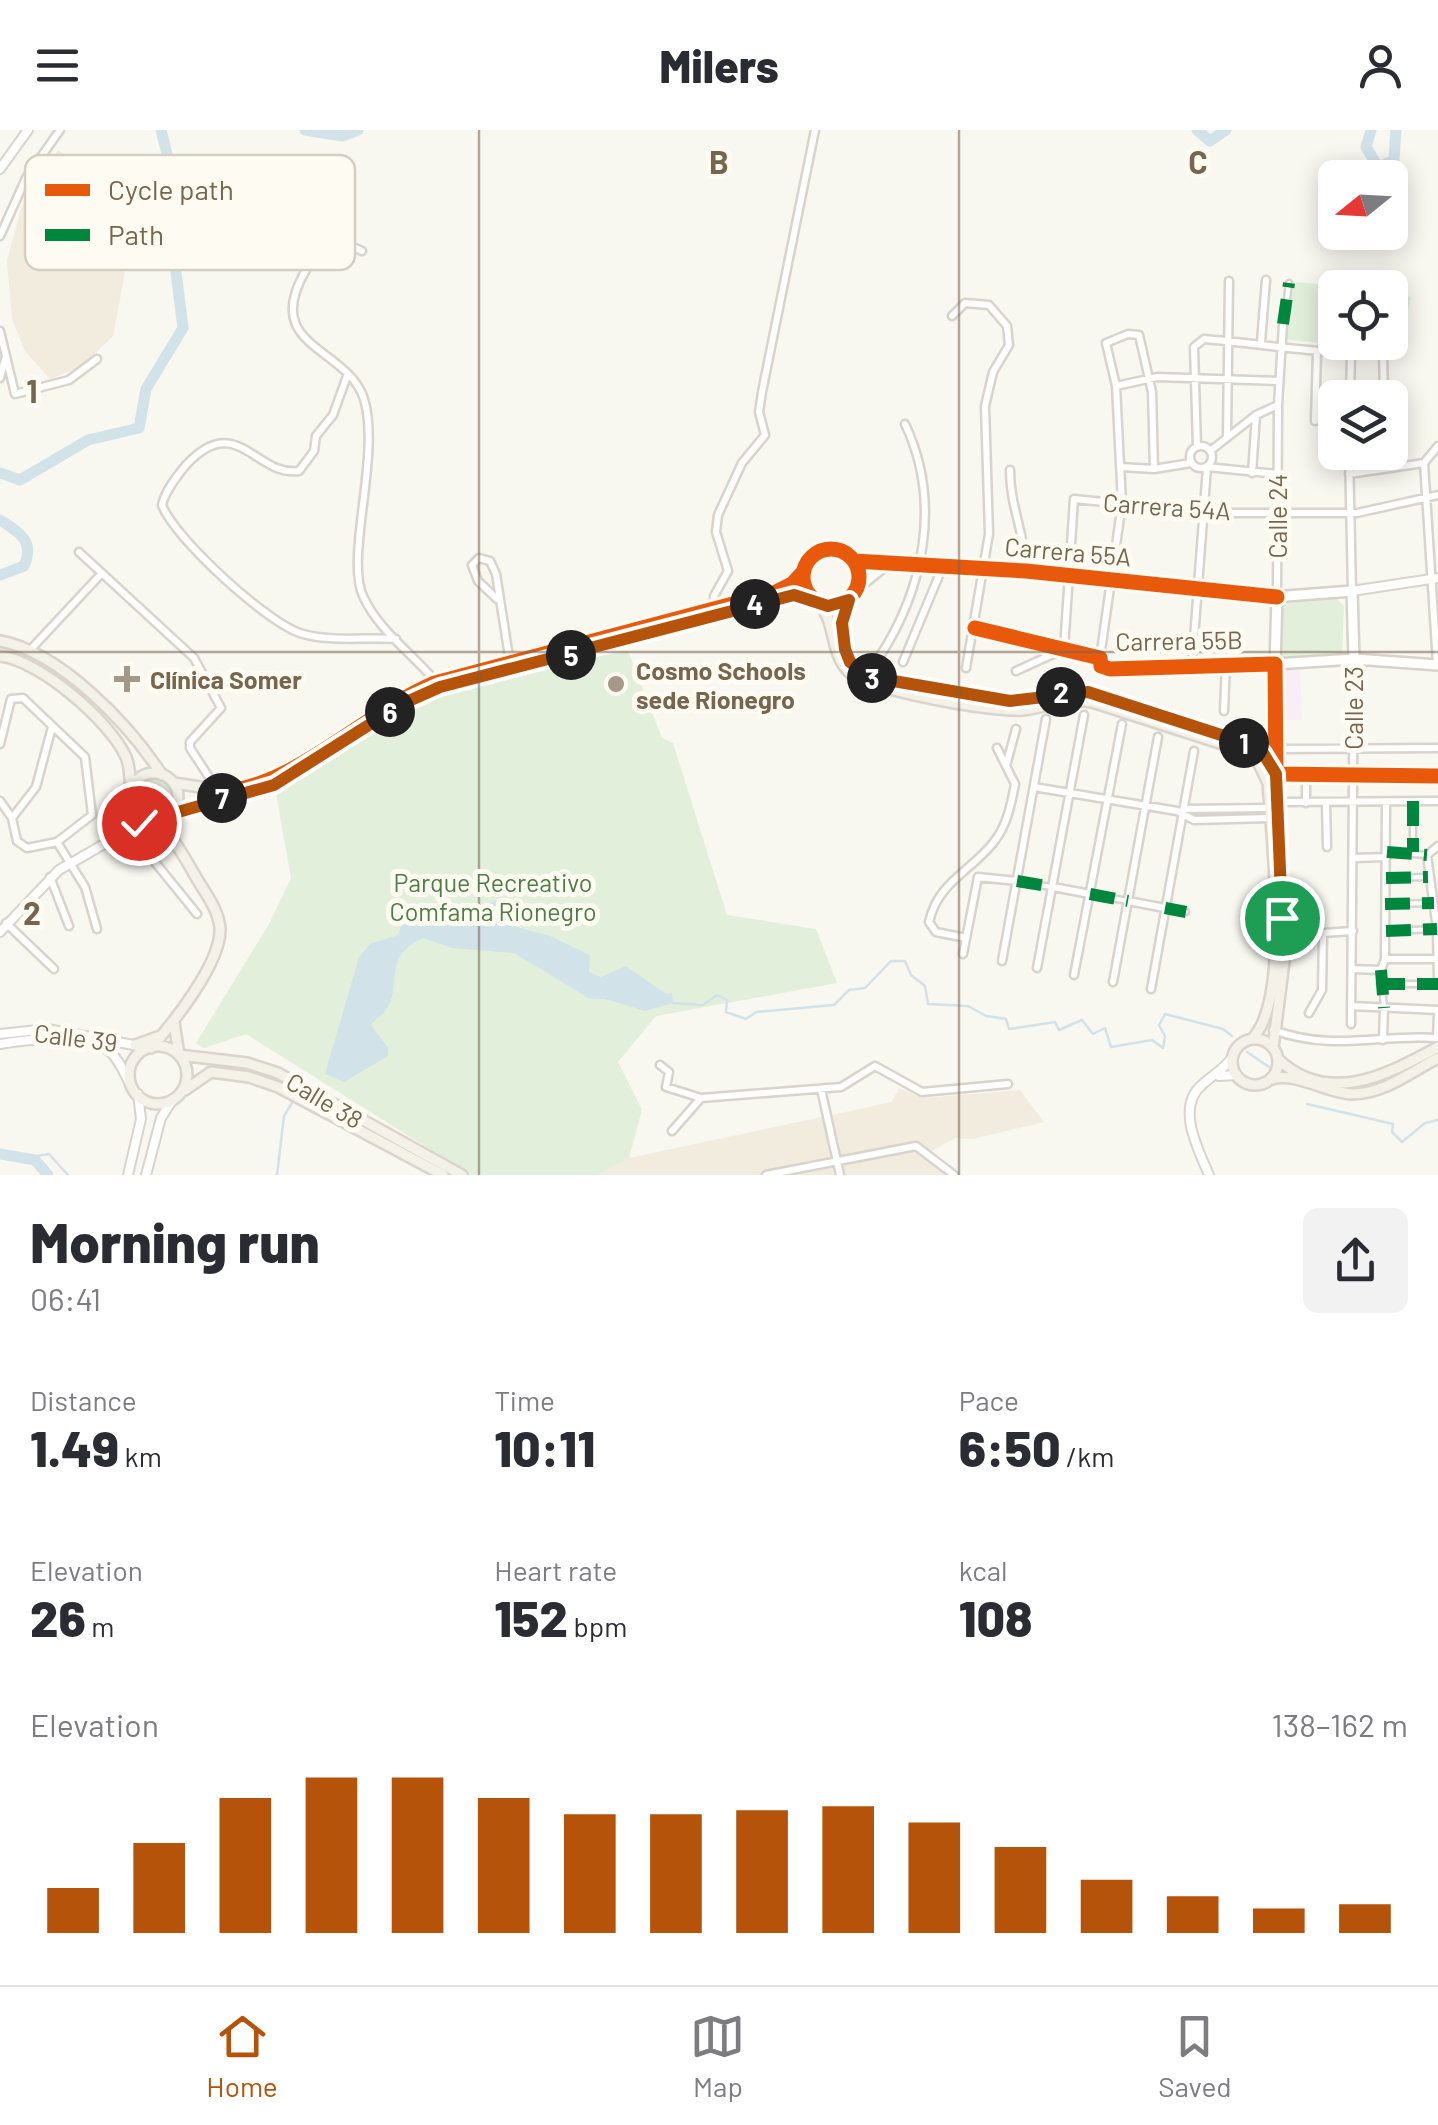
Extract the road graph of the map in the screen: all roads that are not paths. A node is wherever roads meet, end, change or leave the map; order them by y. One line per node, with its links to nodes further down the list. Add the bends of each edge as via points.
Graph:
1 (28, 130): 5 (street)
2 (60, 130): 4 (street)
3 (815, 130): 73 (street, via 762,392 765,435 742,463 718,515 728,571 714,596)
4 (42, 155)
5 (0, 169)
6 (25, 180): 7 (street)
7 (0, 236)
8 (355, 248): 9 (street)
9 (362, 251)
10 (306, 270): 23 (street, via 292,301 298,330)
11 (1266, 280): 18 (street)
12 (1229, 282): 17 (street)
13 (1288, 283): 15 (street, Calle 24)
14 (952, 316): 59 (street, via 973,302 998,312 1006,326 1006,356 993,372 986,406 989,534)
15 (1283, 324): 19 (street, Calle 24)
16 (0, 331): 21 (street)
17 (1226, 342): 18 (street); 26 (street, via 1204,339 1194,347); 27 (street)
18 (1261, 342): 19 (street)
19 (1280, 350): 20 (street); 28 (street, Calle 24)
20 (1317, 352): 32 (street)
21 (6, 358): 22 (street, via 12,391 19,395 69,380); 24 (street)
22 (97, 359)
23 (346, 376): 76 (street, via 364,399 369,434 360,590); 76 (street, via 333,416 299,471 223,442 184,468 162,505 175,526 281,624 315,636)
24 (0, 378)
25 (1150, 378): 26 (street); 29 (street); 29 (street, via 1139,336 1110,340 1106,351); 42 (street)
26 (1193, 379): 27 (street); 36 (street)
27 (1227, 380): 28 (street); 34 (street)
28 (1279, 381): 30 (street, Calle 24)
29 (1116, 386): 40 (street)
30 (1278, 405): 31 (street); 46 (street, Calle 24)
31 (1256, 415): 34 (street); 45 (street)
32 (1316, 421)
33 (905, 424): 56 (street, via 920,457 925,493)
34 (1227, 435): 37 (street)
35 (1438, 446): 39 (street)
36 (1198, 447): 37 (street); 38 (street, via 1190,454)
37 (1210, 451): 41 (street)
38 (1192, 463): 41 (street); 42 (street)
39 (1424, 463): 47 (street); 49 (street)
40 (1121, 467): 42 (street); 50 (street)
41 (1207, 467): 45 (street); 52 (street)
42 (1154, 469)
43 (1010, 470): 60 (street, via 1010,501 1025,530)
44 (1349, 470): 47 (street, Calle 23)
45 (1252, 472): 46 (street)
46 (1277, 474): 51 (street, Calle 24)
47 (1349, 474): 53 (street, Calle 23)
48 (1438, 495): 49 (street, Carrera 54A)
49 (1423, 502): 53 (street, Carrera 54A); 64 (street)
50 (1122, 503): 52 (street, Carrera 54A); 63 (street, Carrera 54A, via 1074,499); 65 (street)
51 (1276, 511): 52 (street, Carrera 54A); 53 (street, Carrera 54A); 69 (street, Calle 24)
52 (1204, 512): 67 (street)
53 (1350, 512): 68 (street, Calle 23)
54 (79, 552): 62 (street)
55 (854, 561): 57 (main road, Carrera 55A); 61 (main road, via 826,550 811,557); 66 (main road)
56 (919, 565): 57 (main road, Carrera 55A); 58 (main road, Carrera 55A); 81 (street, via 910,603)
57 (885, 566): 66 (main road)
58 (943, 566): 59 (main road, Carrera 55A); 83 (street)
59 (983, 569): 60 (main road, Carrera 55A); 74 (street)
60 (1026, 571): 63 (main road, Carrera 55A)
61 (804, 572): 71 (main road); 73 (main road, via 782,591)
62 (102, 573): 78 (street); 114 (street, via 194,658 220,712 190,742)
63 (1070, 575): 65 (main road, Carrera 55A); 77 (street)
64 (1434, 578): 68 (street, Carrera 55A); 88 (street)
65 (1112, 580): 67 (main road, Carrera 55A); 80 (street)
66 (858, 588): 72 (main road)
67 (1196, 589): 69 (main road, Carrera 55A); 87 (street)
68 (1352, 591): 69 (main road, Carrera 55A); 82 (main road, Calle 23)
69 (1277, 597): 86 (main road, Calle 24)
70 (497, 599): 70 (street, via 494,567 479,558 473,573); 84 (street)
71 (815, 600): 72 (main road, via 834,606); 109 (main road, via 832,622 840,659 864,683 1010,710 1092,702 1238,750); 128 (main road, via 778,597 440,687 274,785)
72 (849, 600): 105 (main road, via 842,623 845,649 870,677 1010,701 1088,692)
73 (715, 611): 84 (main road)
74 (975, 628): 77 (street, Carrera 55B); 89 (street)
75 (0, 640): 78 (main road)
76 (396, 640): 91 (street)
77 (1064, 649): 80 (street, Carrera 55B); 90 (street)
78 (37, 650): 108 (main road, via 147,752)
79 (0, 656): 117 (main road, via 49,677 116,740 129,765)
80 (1100, 658): 87 (street, Carrera 55B, via 1110,669)
81 (878, 659)
82 (1354, 659): 86 (main road, Carrera 55B); 88 (main road, Carrera 55B); 101 (street, Calle 23)
83 (903, 662)
84 (510, 663): 91 (main road)
85 (1226, 664): 86 (street, Carrera 55B); 87 (street, Carrera 55B); 92 (street)
86 (1276, 664): 103 (street, Calle 24)
87 (1192, 665)
88 (1438, 665)
89 (966, 668)
90 (1016, 671)
91 (437, 683): 114 (main road, via 269,780)
92 (1224, 711)
93 (1084, 715): 115 (street)
94 (1046, 718): 113 (street)
95 (1122, 724): 116 (street)
96 (52, 727): 99 (street, via 16,696); 129 (street, via 36,787); 135 (street, via 88,762 92,817)
97 (1016, 729): 106 (street)
98 (1158, 738): 125 (street)
99 (0, 744)
100 (997, 748): 106 (street)
101 (1353, 748): 102 (street); 103 (street); 110 (street, Calle 23)
102 (1438, 748)
103 (1275, 750): 105 (street); 109 (street, Calle 24)
104 (1194, 751): 127 (street)
105 (1263, 753): 109 (main road)
106 (1006, 766): 141 (street, via 1015,784 1009,812)
107 (1306, 774): 109 (street); 110 (street); 123 (street)
108 (162, 775): 112 (main road); 117 (main road, via 144,776)
109 (1271, 775): 126 (main road, Calle 24)
110 (1353, 775): 111 (street); 121 (street, Calle 23)
111 (1438, 776)
112 (174, 783): 114 (main road); 128 (main road, via 178,799)
113 (1034, 787): 115 (street); 148 (street)
114 (218, 792)
115 (1070, 793): 116 (street); 149 (street)
116 (1108, 799): 125 (street); 150 (street)
117 (132, 800): 130 (main road); 133 (street)
118 (0, 801): 129 (street)
119 (1413, 801): 120 (street); 122 (street); 138 (street)
120 (1438, 801)
121 (1353, 802): 122 (street); 124 (street); 142 (street, Calle 23)
122 (1386, 802): 140 (street)
123 (1306, 803): 124 (street); 126 (street)
124 (1326, 803): 137 (street)
125 (1145, 805): 127 (street); 152 (street)
126 (1272, 810): 127 (street); 184 (main road, Calle 24, via 1284,962); 188 (main road, Calle 24, via 1275,980 1266,1020)
127 (1181, 812): 154 (street)
128 (172, 813): 130 (main road); 134 (main road)
129 (12, 818): 135 (street, via 23,847)
130 (147, 821): 131 (street); 132 (main road); 132 (main road)
131 (128, 829): 133 (street); 156 (street)
132 (165, 830): 134 (main road)
133 (116, 834): 143 (street)
134 (174, 840): 182 (main road, via 219,921 216,952)
135 (58, 842): 143 (street)
136 (1438, 846): 139 (street)
137 (1326, 847)
138 (1413, 852): 139 (street); 140 (street)
139 (1426, 854): 146 (street)
140 (1387, 855): 142 (street); 147 (street)
141 (979, 857): 144 (street); 164 (street, via 946,886 929,922 936,932)
142 (1354, 858): 161 (street, Calle 23)
143 (73, 862): 145 (street); 159 (street)
144 (987, 875): 148 (street); 164 (street, via 976,880)
145 (50, 877): 157 (street); 158 (street)
146 (1428, 877): 147 (street); 151 (street)
147 (1386, 878): 153 (street)
148 (1017, 881): 149 (street); 168 (street)
149 (1053, 887): 150 (street); 169 (street)
150 (1090, 894): 152 (street); 173 (street)
151 (1435, 900): 153 (street); 160 (street)
152 (1128, 901): 154 (street); 174 (street)
153 (1385, 904): 162 (street)
154 (1165, 908): 155 (street); 177 (street)
155 (1186, 912)
156 (198, 914)
157 (6, 924): 163 (street); 170 (street)
158 (69, 926)
159 (97, 929)
160 (1437, 929): 162 (street); 167 (street)
161 (1353, 931): 171 (street, Calle 23); 180 (street, via 1323,932 1322,993)
162 (1386, 931): 166 (street)
163 (0, 932)
164 (966, 938): 165 (street)
165 (963, 954)
166 (1385, 959): 167 (street); 172 (street)
167 (1438, 960): 175 (street)
168 (1002, 961)
169 (1037, 968)
170 (54, 969)
171 (1352, 969): 172 (street); 178 (street, Calle 23)
172 (1381, 970): 176 (street)
173 (1074, 975)
174 (1113, 982)
175 (1438, 982): 176 (street)
176 (1380, 984): 179 (street)
177 (1151, 989)
178 (1352, 1006): 179 (street); 183 (street, Calle 23)
179 (1384, 1008): 181 (street); 189 (street)
180 (1309, 1012)
181 (1438, 1013): 187 (street)
182 (174, 1022): 186 (main road); 195 (main road)
183 (1351, 1024)
184 (1272, 1030): 189 (street, via 1346,1044); 194 (main road, Calle 24)
185 (0, 1034): 191 (street, Calle 39, via 47,1029)
186 (162, 1035): 191 (main road); 193 (main road)
187 (1437, 1038): 189 (street)
188 (1252, 1040): 194 (main road); 196 (main road)
189 (1383, 1040)
190 (0, 1044): 203 (street, Calle 39, via 48,1038 102,1048)
191 (135, 1045): 193 (street, Calle 39)
192 (1438, 1047): 198 (main road, via 1355,1084 1300,1074)
193 (151, 1048): 195 (main road); 203 (main road, via 130,1062)
194 (1273, 1048): 198 (main road)
195 (179, 1055): 206 (main road, via 189,1074); 215 (main road, Calle 38, via 278,1072)
196 (1233, 1057): 200 (main road); 201 (street)
197 (1438, 1058): 202 (main road, via 1369,1093)
198 (1278, 1059): 202 (main road)
199 (660, 1065): 208 (street, via 669,1072 666,1087)
200 (1236, 1075): 201 (street); 202 (main road, via 1252,1084)
201 (1210, 1079): 219 (street, via 1190,1106)
202 (1269, 1080)
203 (130, 1084): 207 (main road)
204 (1008, 1084): 205 (street, via 922,1092 875,1066 852,1084)
205 (820, 1089): 208 (street); 211 (street)
206 (185, 1090): 209 (main road); 212 (main road, Calle 38, via 211,1072 259,1079)
207 (138, 1094): 209 (main road); 213 (street, via 141,1119)
208 (701, 1098): 210 (street)
209 (173, 1099): 214 (street)
210 (672, 1131)
211 (836, 1160): 216 (street); 217 (street); 218 (street, via 922,1148)
212 (435, 1173)
213 (128, 1175)
214 (146, 1175)
215 (462, 1175)
216 (766, 1175)
217 (840, 1175)
218 (954, 1175)
219 (1209, 1175)

